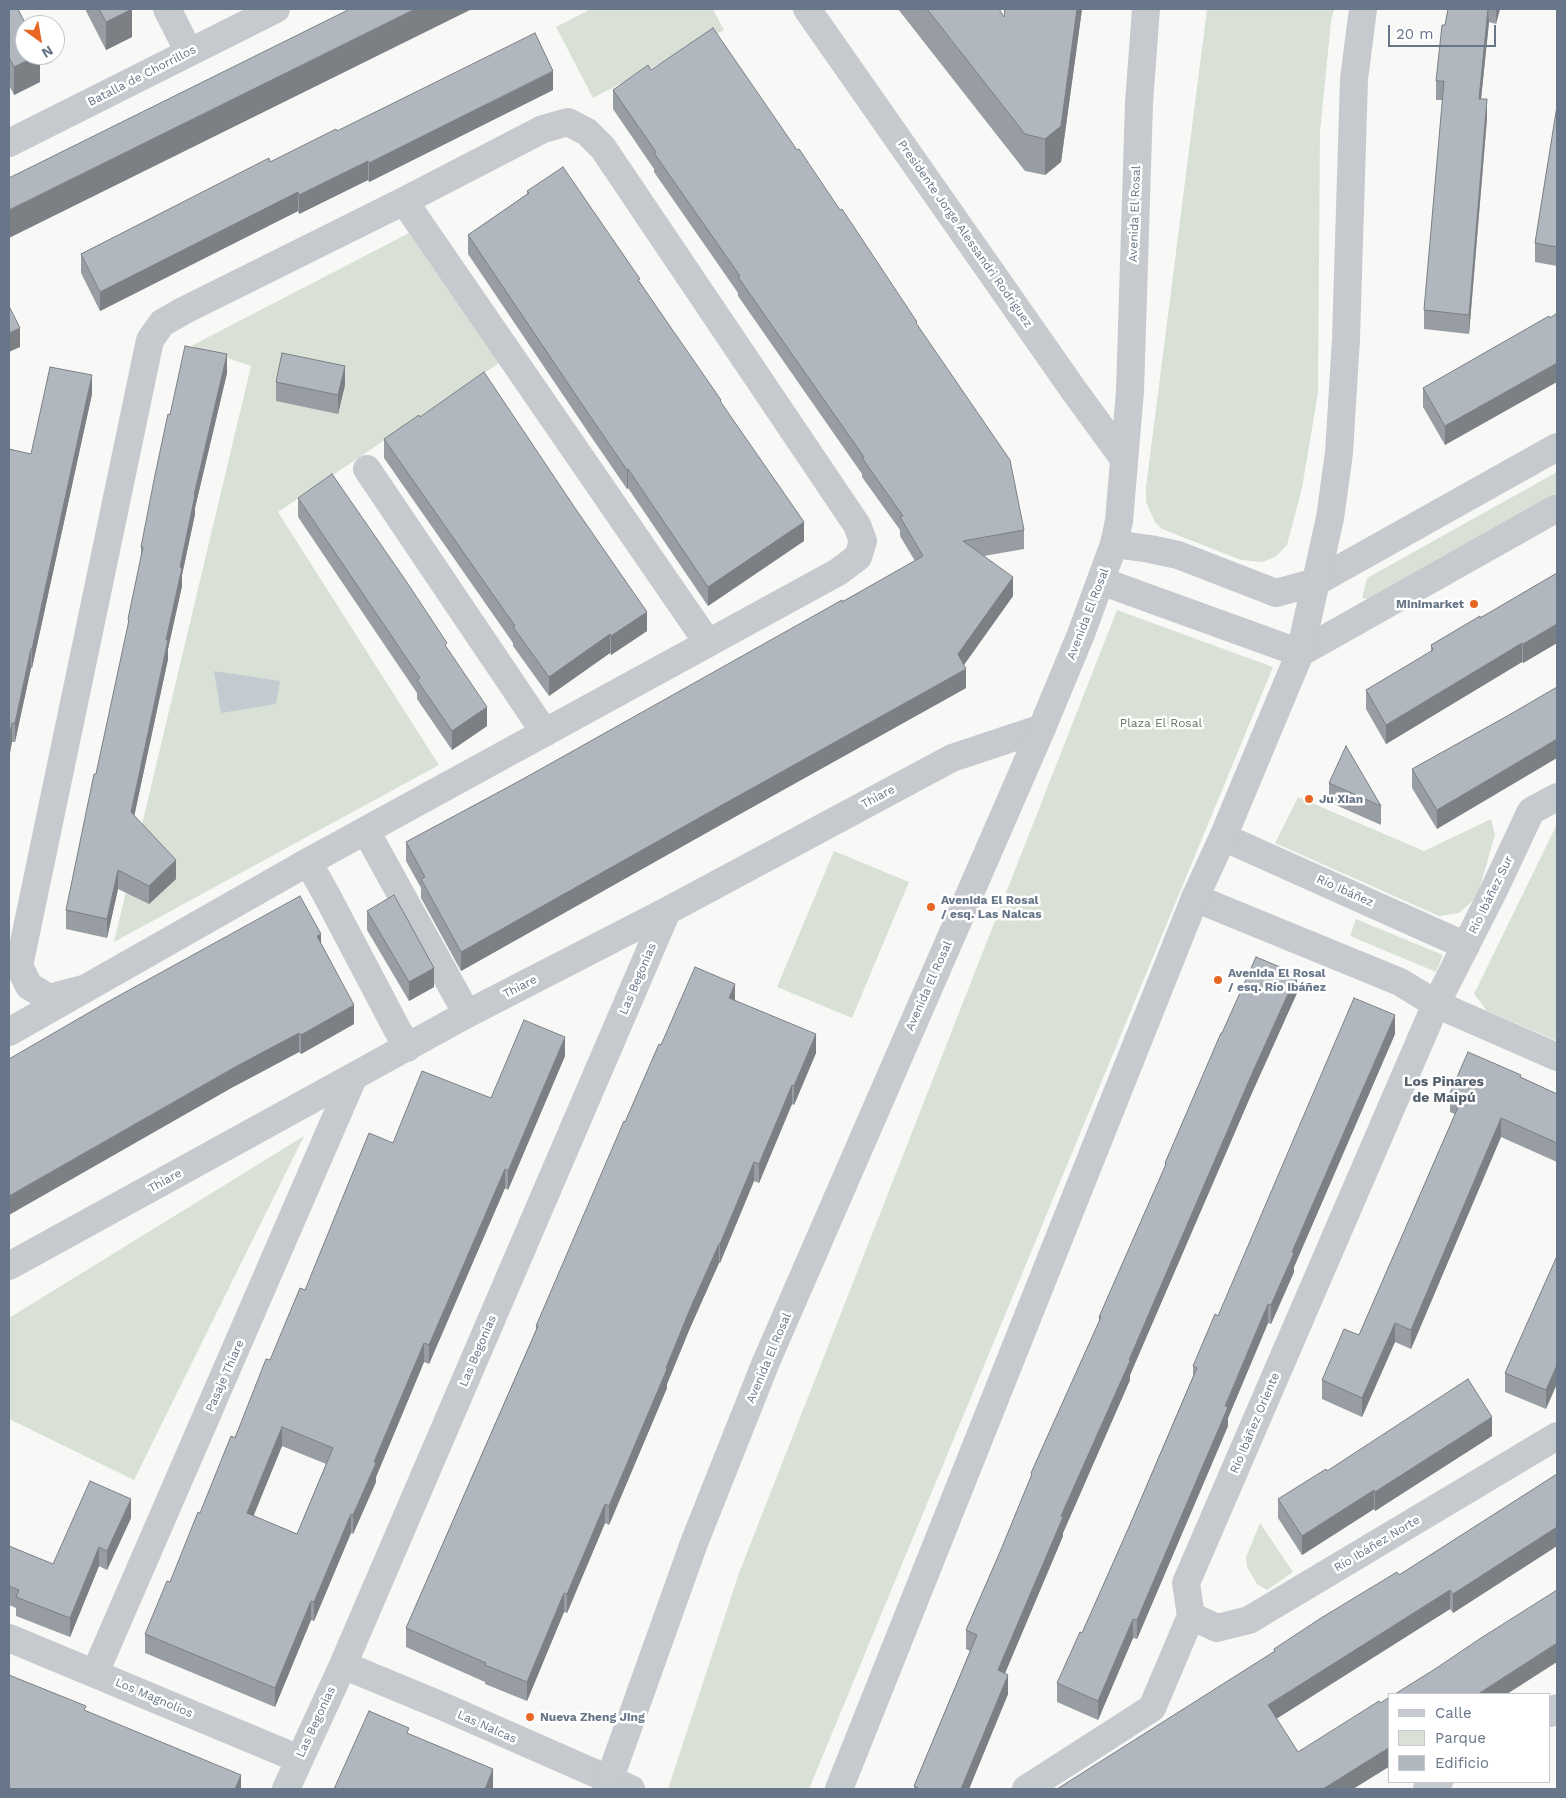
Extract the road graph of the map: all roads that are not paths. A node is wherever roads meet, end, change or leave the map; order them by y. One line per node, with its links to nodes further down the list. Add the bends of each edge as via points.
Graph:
1 (167, 9): 6 (street)
2 (276, 9): 6 (street, Batalla de Chorrillos)
3 (807, 9): 10 (street, Presidente Jorge Alessandri Rodríguez)
4 (1146, 9): 10 (street, Avenida El Rosal, via 1139,103 1130,391)
5 (1363, 9): 15 (street, via 1354,80 1344,396 1330,518)
6 (189, 52): 7 (street, Batalla de Chorrillos)
7 (9, 143)
8 (404, 202): 16 (street); 16 (street, via 543,129 568,122 587,132 602,148 857,525 862,541 858,557 838,572); 27 (street, via 183,311 162,324 150,340 19,966 30,986 49,998)
9 (1557, 447): 15 (street)
10 (1124, 459): 13 (street, Avenida El Rosal)
11 (367, 469): 19 (street)
12 (1557, 508): 17 (street)
13 (1114, 544): 14 (street, Avenida El Rosal); 15 (street, via 1178,555 1276,593)
14 (1101, 581): 17 (street); 18 (street, Avenida El Rosal)
15 (1316, 582): 17 (street)
16 (708, 643): 19 (street)
17 (1300, 653): 22 (street)
18 (1042, 728): 25 (street, Thiare, via 952,758); 41 (street, Avenida El Rosal, via 766,1362 694,1544)
19 (545, 734): 21 (street)
20 (1557, 797): 26 (street, Río Ibáñez Sur, via 1531,811)
21 (366, 831): 23 (street); 29 (street)
22 (1223, 837): 24 (street); 26 (street, Río Ibáñez)
23 (308, 862): 27 (street); 31 (street)
24 (1195, 898): 28 (street, via 1400,982); 43 (street)
25 (667, 911): 29 (street, Thiare); 38 (street, Las Begonias)
26 (1466, 946): 28 (street, Río Ibáñez Sur)
27 (82, 989): 30 (street)
28 (1436, 1004): 32 (street); 36 (street, Río Ibáñez Oriente, via 1186,1583)
29 (467, 1014): 31 (street, Thiare)
30 (9, 1032)
31 (407, 1048): 33 (street, Thiare)
32 (1557, 1057)
33 (354, 1078): 34 (street, Thiare); 39 (street, Pasaje Thiare)
34 (9, 1266)
35 (1557, 1436): 36 (street, Río Ibáñez Norte, via 1250,1620 1217,1628)
36 (1191, 1616): 44 (street, via 1152,1708)
37 (9, 1638): 39 (street, Los Magnolios)
38 (343, 1665): 40 (street, Las Begonias); 41 (street, Las Nalcas, via 442,1706)
39 (95, 1673): 40 (street, Los Magnolios)
40 (299, 1759): 42 (street, Las Begonias)
41 (616, 1786)
42 (286, 1789)
43 (838, 1789)
44 (1026, 1789)

